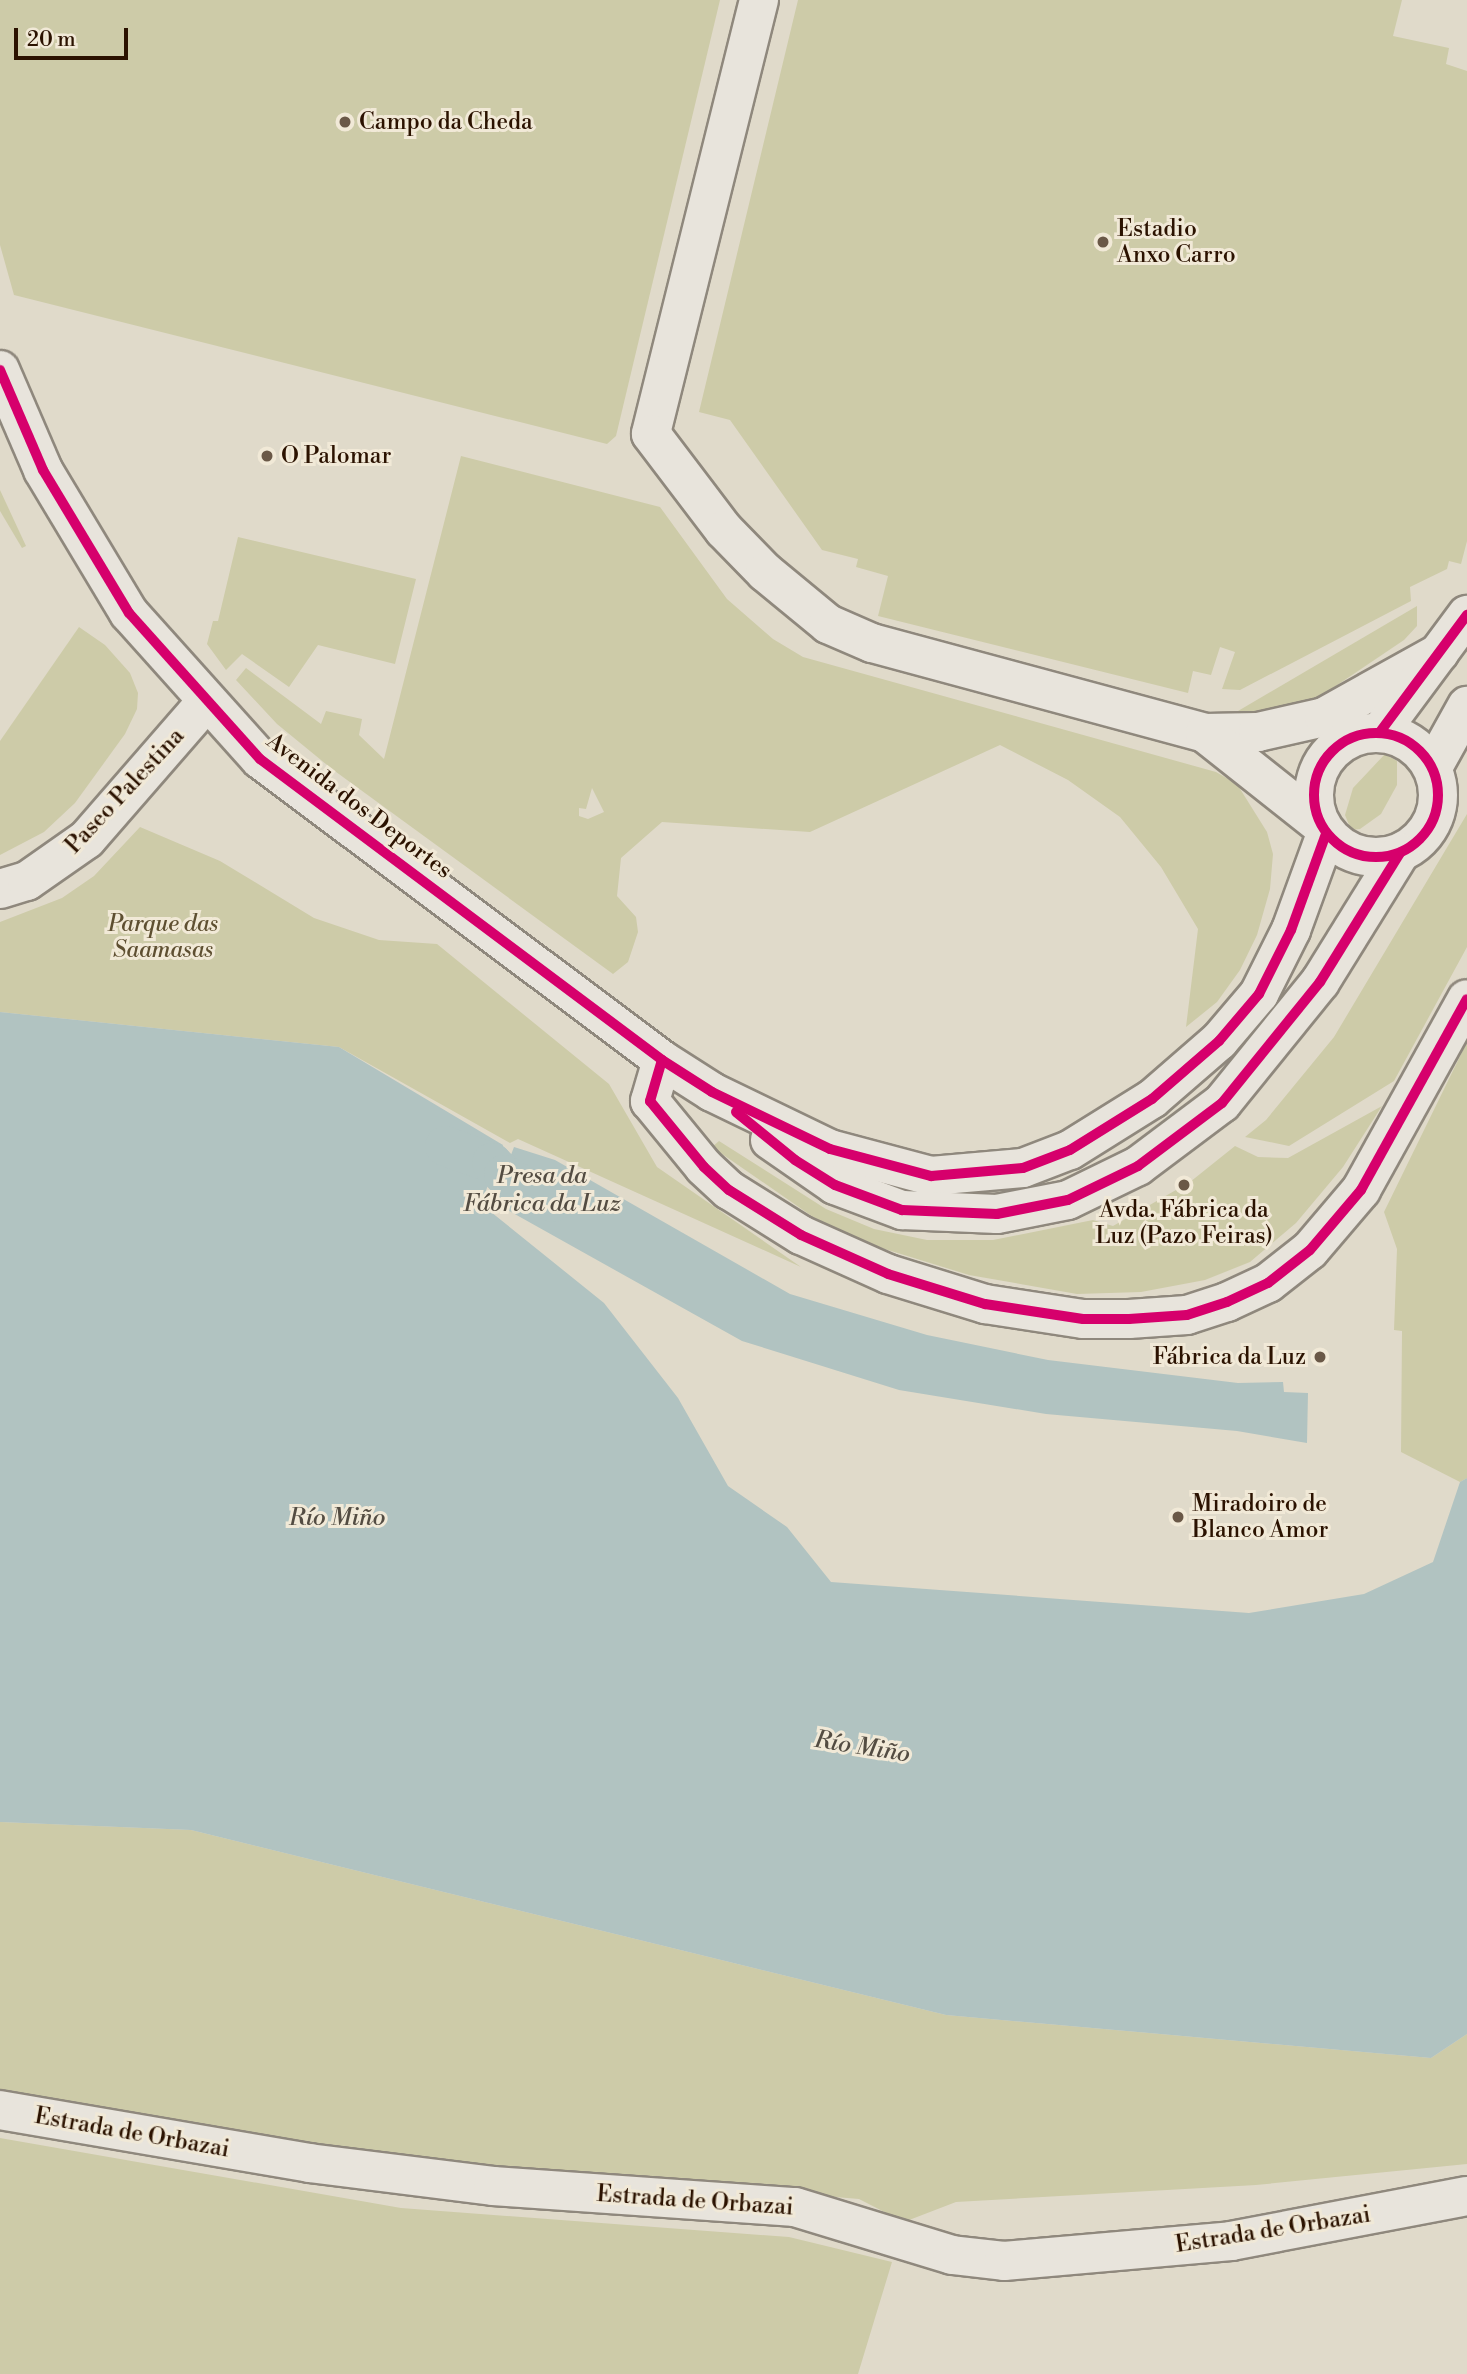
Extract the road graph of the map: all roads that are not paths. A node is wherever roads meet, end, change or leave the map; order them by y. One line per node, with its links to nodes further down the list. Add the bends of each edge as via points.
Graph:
1 (759, 0): 8 (street, via 651,433 724,530 765,572 828,624 872,643)
2 (0, 370): 5 (street, Avenida dos Deportes, via 43,470 76,528 129,613)
3 (1467, 615): 4 (street)
4 (1439, 653): 7 (street); 8 (street, via 1324,717 1258,732)
5 (206, 702): 12 (street, Paseo Palestina, via 87,839 27,881); 14 (street, Avenida dos Deportes, via 260,759)
6 (1467, 706): 9 (street)
7 (1380, 732): 9 (street, via 1411,743); 10 (street, via 1344,741 1318,769 1314,787)
8 (1205, 733): 10 (street)
9 (1433, 767): 11 (street, via 1437,807 1418,842)
10 (1323, 829): 11 (street, via 1360,856); 15 (street, Avenida dos Deportes, via 1291,930 1259,994 1185,1074 1070,1150 1023,1168 931,1177 830,1149)
11 (1401, 853): 15 (street, Avenida dos Deportes, via 1320,982 1222,1103 1138,1167 1068,1200 997,1214 902,1210 835,1185)
12 (0, 889)
13 (1467, 999): 14 (street, via 1361,1190 1310,1250 1268,1283 1227,1303 1187,1315 1083,1319 985,1304 888,1274 801,1235 729,1190 650,1101)
14 (662, 1060): 15 (street, Avenida dos Deportes)
15 (712, 1092)
16 (0, 2110): 17 (street, Estrada de Orbazai, via 309,2163 479,2184 795,2207 953,2255 1004,2261 1231,2241)
17 (1467, 2196)

